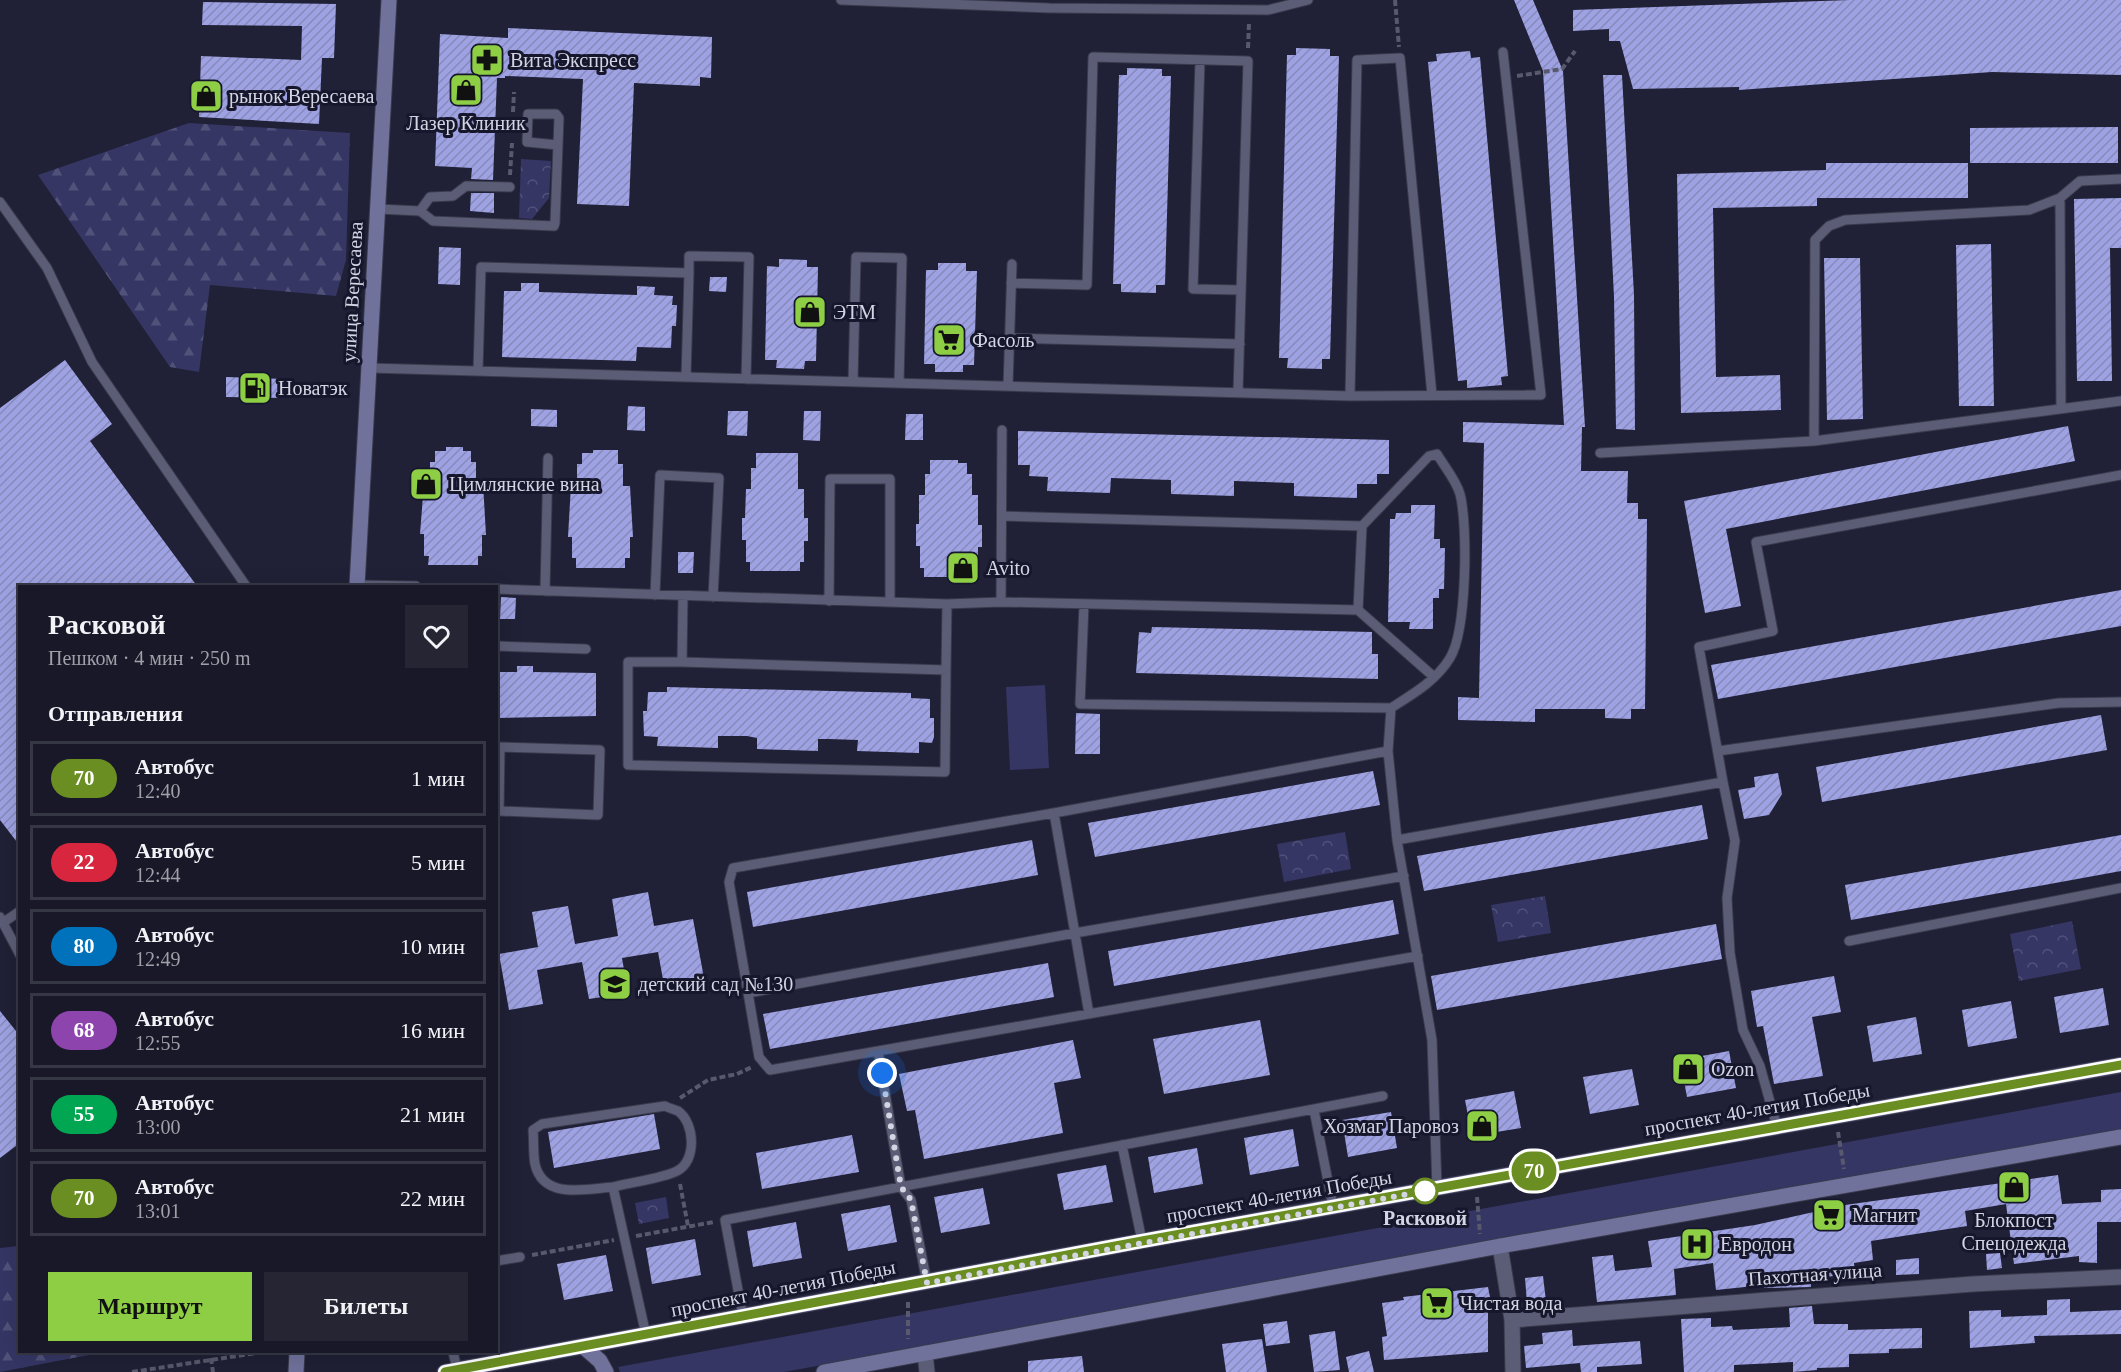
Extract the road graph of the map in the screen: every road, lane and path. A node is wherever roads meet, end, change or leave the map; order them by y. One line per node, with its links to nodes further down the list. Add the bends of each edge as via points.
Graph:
1 (389, 0): 17 (main road, улица Вересаева)
2 (841, 0): 5 (lane)
3 (1308, 0): 5 (lane, via 1268,10)
4 (1395, 0): 8 (path)
5 (1249, 10): 10 (path)
6 (1575, 51): 11 (path, via 1562,69)
7 (1503, 52): 11 (lane)
8 (1400, 58): 33 (lane); 34 (lane, via 1357,60)
9 (1200, 60): 10 (lane); 21 (lane, via 1093,57 1087,285); 22 (lane, via 1194,289)
10 (1248, 61): 22 (lane)
11 (1505, 78): 33 (lane, via 1541,395)
12 (558, 145): 12 (lane, via 559,115 528,114 527,142); 18 (lane, via 554,226 433,221)
13 (2121, 179): 15 (lane, via 2080,181)
14 (510, 187): 18 (lane, via 466,186 453,196 430,197)
15 (2060, 198): 36 (lane); 38 (lane, via 2029,210 1845,220 1829,226 1815,240)
16 (0, 202): 44 (lane, via 47,268 92,362)
17 (378, 209): 18 (lane); 25 (main road, улица Вересаева)
18 (420, 211)
19 (1012, 264): 21 (lane)
20 (689, 273): 26 (lane, via 481,267); 27 (lane); 28 (lane, via 689,256 750,258)
21 (1011, 283): 23 (lane)
22 (1241, 290): 24 (lane)
23 (1010, 338): 24 (lane); 31 (lane)
24 (1240, 344): 32 (lane)
25 (370, 368): 26 (lane); 45 (main road, улица Вересаева)
26 (478, 371): 27 (lane)
27 (686, 377): 28 (lane)
28 (746, 379): 29 (lane)
29 (853, 381): 30 (lane); 30 (lane, via 856,257 902,258)
30 (899, 383): 31 (lane)
31 (1008, 386): 32 (lane)
32 (1238, 392): 34 (lane)
33 (1432, 395): 34 (lane)
34 (1350, 396)
35 (2121, 401): 36 (lane)
36 (2061, 409): 38 (lane)
37 (1002, 430): 42 (lane)
38 (1814, 441): 39 (lane)
39 (1600, 453)
40 (548, 458): 47 (lane)
41 (2121, 475): 65 (lane, via 1756,542 1773,631 1699,647)
42 (1002, 516): 43 (lane); 53 (lane)
43 (1362, 526): 56 (lane); 61 (lane, via 1430,456 1437,454 1459,491 1465,518 1462,609 1451,656)
44 (245, 585)
45 (357, 585)
46 (498, 589): 47 (lane)
47 (545, 591): 48 (lane)
48 (655, 595): 49 (lane); 50 (lane, via 660,475 719,478)
49 (683, 596): 50 (lane); 59 (lane)
50 (713, 597): 51 (lane)
51 (829, 601): 52 (lane); 52 (lane, via 830,479 890,479)
52 (890, 601): 54 (lane)
53 (1001, 602): 54 (lane); 55 (lane)
54 (947, 604): 60 (lane)
55 (1084, 604): 56 (lane); 63 (lane, via 1080,704)
56 (1358, 610): 61 (lane)
57 (498, 646): 58 (lane)
58 (586, 649)
59 (682, 662): 60 (lane); 60 (lane, via 628,662 628,765 945,772)
60 (946, 670)
61 (1434, 677): 63 (lane)
62 (2121, 702): 65 (lane, via 2059,703)
63 (1391, 708): 64 (lane)
64 (1388, 751): 68 (lane); 69 (lane)
65 (1718, 751): 66 (lane)
66 (1724, 782): 69 (lane); 87 (lane, via 1735,841 1727,898 1730,953 1743,1030 1760,1066)
67 (498, 811): 67 (lane, via 598,815 600,750 500,747)
68 (1054, 813): 74 (lane); 78 (lane, via 734,868 729,882)
69 (1397, 840): 70 (lane)
70 (1404, 876): 74 (lane); 77 (lane)
71 (2121, 888): 75 (lane)
72 (18, 912): 73 (lane)
73 (2, 920): 76 (lane)
74 (1075, 933): 78 (lane); 79 (lane)
75 (1849, 941)
76 (18, 951)
77 (1418, 956): 79 (lane); 95 (lane, via 1432,1040)
78 (748, 993): 81 (lane)
79 (1089, 1014): 80 (lane)
80 (878, 1051): 81 (lane, via 770,1070); 94 (lane)
81 (763, 1062): 84 (path, via 737,1074 708,1080)
82 (2121, 1065): 86 (main road, проспект 40-летия Победы)
83 (1383, 1096): 85 (lane)
84 (668, 1107): 90 (lane, via 678,1111 688,1123 692,1139 687,1161); 93 (lane, via 542,1124 533,1130 535,1164 542,1180 561,1190)
85 (1314, 1110): 89 (lane); 96 (lane)
86 (1835, 1117): 87 (main road, проспект 40-летия Победы); 92 (path)
87 (1777, 1127): 91 (main road, проспект 40-летия Победы)
88 (2121, 1137): 92 (main road)
89 (1122, 1145): 94 (lane); 98 (lane)
90 (678, 1171): 93 (lane); 97 (path)
91 (1476, 1181): 95 (main road, проспект 40-летия Победы); 100 (path)
92 (1847, 1185): 99 (main road)
93 (613, 1187): 108 (lane)
94 (901, 1187): 104 (lane, via 911,1200); 106 (lane, via 725,1220)
95 (1437, 1188): 96 (main road, проспект 40-летия Победы)
96 (1333, 1207): 98 (main road, проспект 40-летия Победы)
97 (688, 1226)
98 (1142, 1241): 104 (main road, проспект 40-летия Победы)
99 (1500, 1246): 100 (main road); 107 (street)
100 (1481, 1250): 113 (main road)
101 (520, 1257): 102 (lane)
102 (498, 1261)
103 (2121, 1276): 107 (street, Пахотная улица)
104 (927, 1283): 105 (main road, проспект 40-летия Победы)
105 (908, 1286): 106 (main road, проспект 40-летия Победы); 114 (path)
106 (743, 1317): 108 (main road, проспект 40-летия Победы)
107 (1512, 1320): 123 (street)
108 (646, 1335): 109 (main road, проспект 40-летия Победы)
109 (584, 1347): 116 (main road, проспект 40-летия Победы); 120 (main road)
110 (254, 1353): 115 (path)
111 (297, 1353): 119 (main road)
112 (453, 1353): 116 (lane)
113 (925, 1353): 114 (main road); 122 (street)
114 (908, 1356): 121 (main road)
115 (210, 1358): 117 (path); 118 (path)
116 (451, 1371)
117 (132, 1372)
118 (213, 1372)
119 (296, 1372)
120 (606, 1372)
121 (824, 1372)
122 (927, 1372)
123 (1513, 1372)

